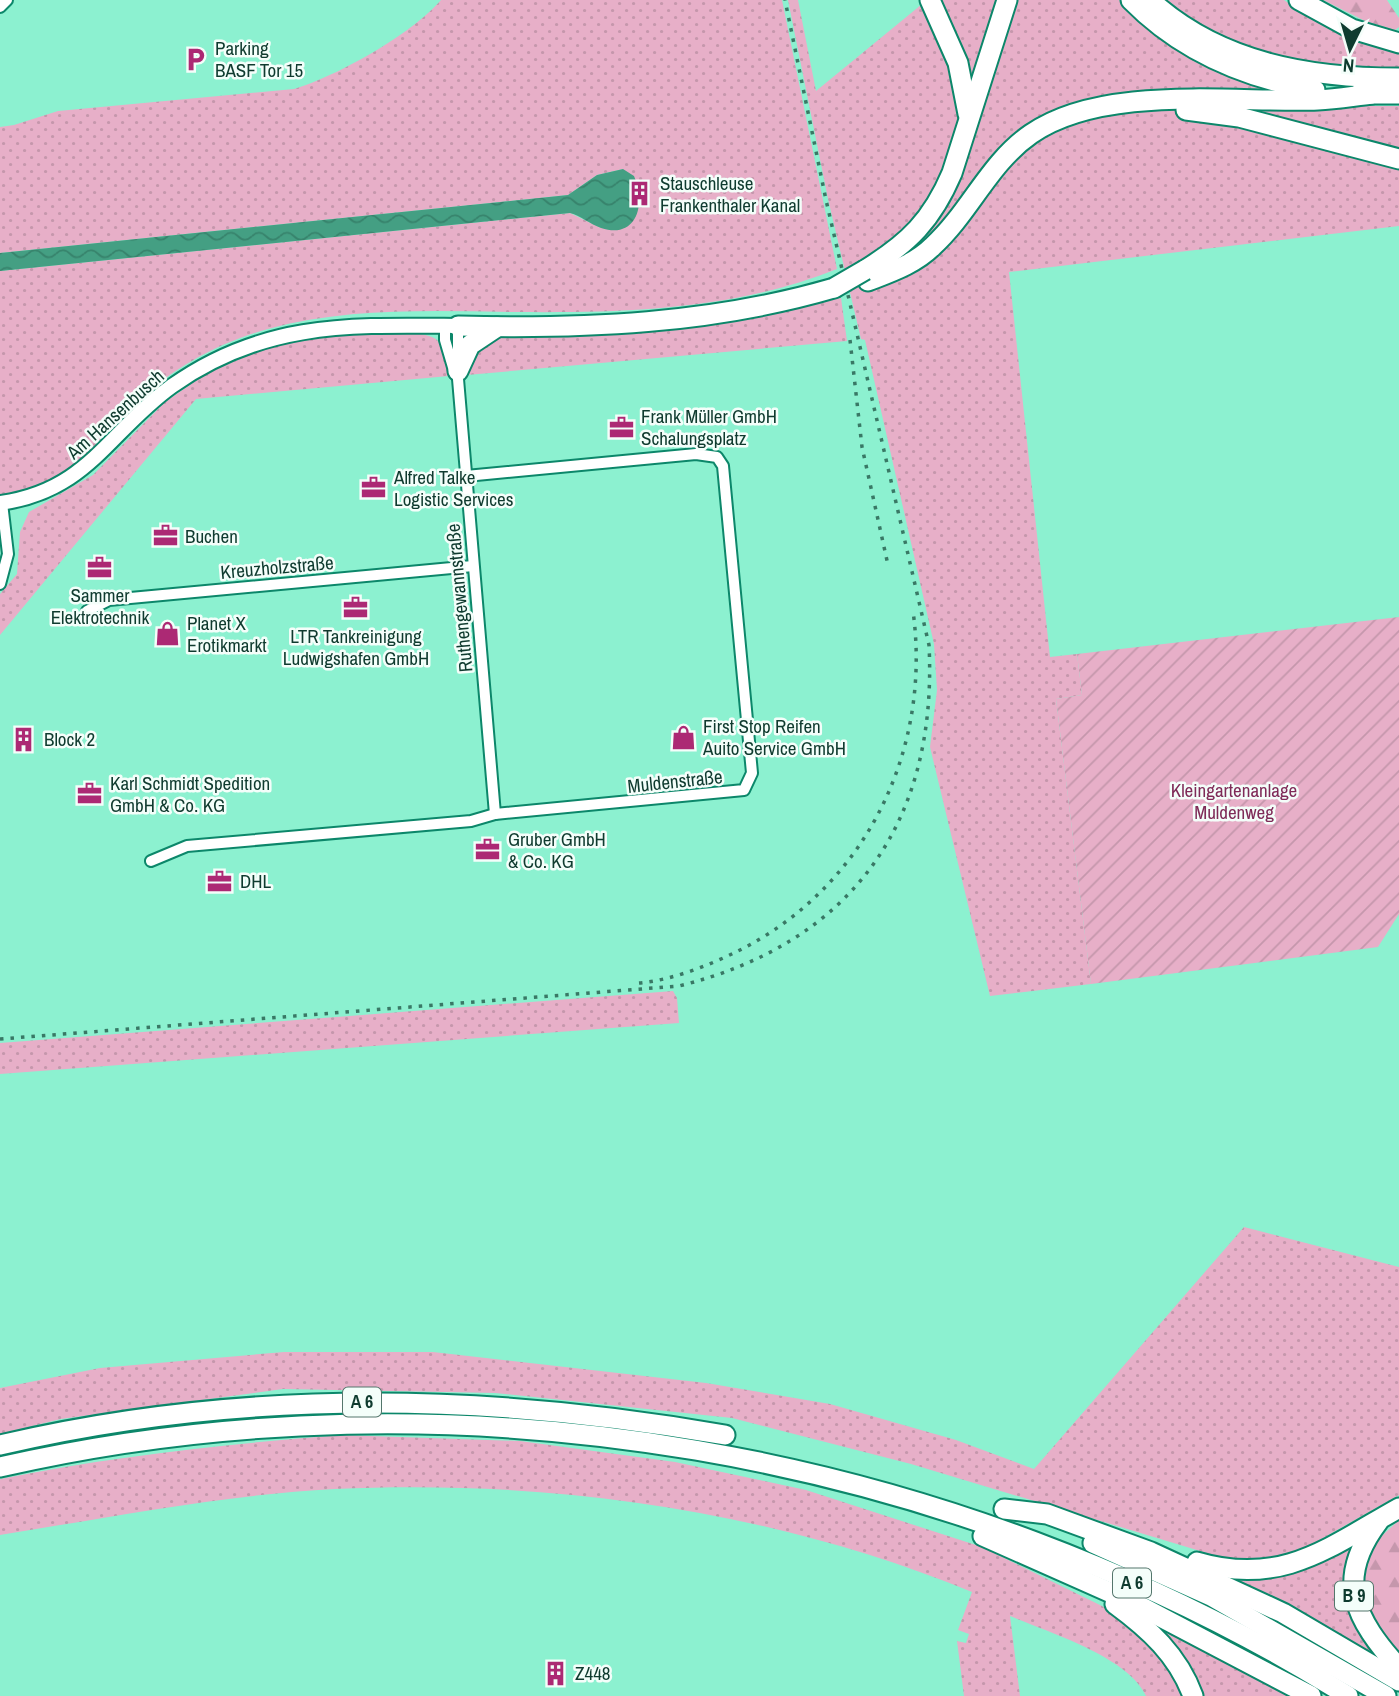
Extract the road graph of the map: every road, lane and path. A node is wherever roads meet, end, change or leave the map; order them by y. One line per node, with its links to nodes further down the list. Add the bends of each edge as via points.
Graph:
1 (7, 0): 7 (street)
2 (930, 0): 13 (highway, via 958,63)
3 (1007, 0): 13 (highway)
4 (1131, 0): 11 (highway, via 1169,33 1235,69 1290,86)
5 (1150, 0): 9 (highway, via 1193,33 1273,66 1328,76)
6 (1299, 0): 8 (highway, via 1352,29)
7 (0, 7)
8 (1399, 43)
9 (1399, 78)
10 (1399, 93): 11 (highway)
11 (1371, 94): 12 (highway, via 1319,100)
12 (1126, 104): 14 (highway, via 1239,117); 15 (highway, via 1072,114 1029,135 992,170 932,248 905,265)
13 (969, 121): 15 (highway, via 952,173 929,218)
14 (1399, 159)
15 (866, 275): 17 (highway, via 834,288 730,313 603,325)
16 (452, 326): 17 (highway); 18 (street, Ruthengewannstraße); 20 (street, Am Hansenbusch, via 325,327 249,345 217,358 171,387 71,479 35,496)
17 (499, 327): 18 (highway, via 470,345)
18 (458, 375): 19 (street, Ruthengewannstraße)
19 (466, 476): 21 (street, Ruthengewannstraße); 24 (street, Muldenstraße, via 696,454 716,457 723,466 752,773 744,790 732,793)
20 (1, 503): 22 (street, Am Hansenbusch, via 8,555)
21 (473, 566): 23 (street, Kreuzholzstraße, via 109,600); 24 (street, Ruthengewannstraße)
22 (0, 584)
23 (87, 611)
24 (495, 814): 25 (street, Muldenstraße, via 471,821 187,846)
25 (151, 861)
26 (725, 1435): 27 (highway, A 6, via 608,1416 487,1405 370,1402 164,1417)
27 (0, 1445)
28 (0, 1467): 29 (highway, A 6, via 58,1454 217,1432 363,1424 488,1426 611,1437 735,1458)
29 (903, 1499): 32 (highway, via 929,1516); 37 (highway, A 6, via 1073,1556 1182,1605)
30 (1390, 1512): 31 (highway, A 6, via 1318,1555 1272,1569 1230,1570); 33 (highway, B 9, via 1357,1556 1353,1587 1366,1628)
31 (1151, 1552): 34 (highway, via 1283,1613); 38 (highway, A 6, via 1047,1514 1004,1509 1211,1596)
32 (1080, 1579): 35 (highway, via 1157,1637 1175,1659); 36 (highway, via 1213,1642)
33 (1399, 1668)
34 (1399, 1681)
35 (1193, 1696)
36 (1311, 1696)
37 (1348, 1696)
38 (1386, 1696)

